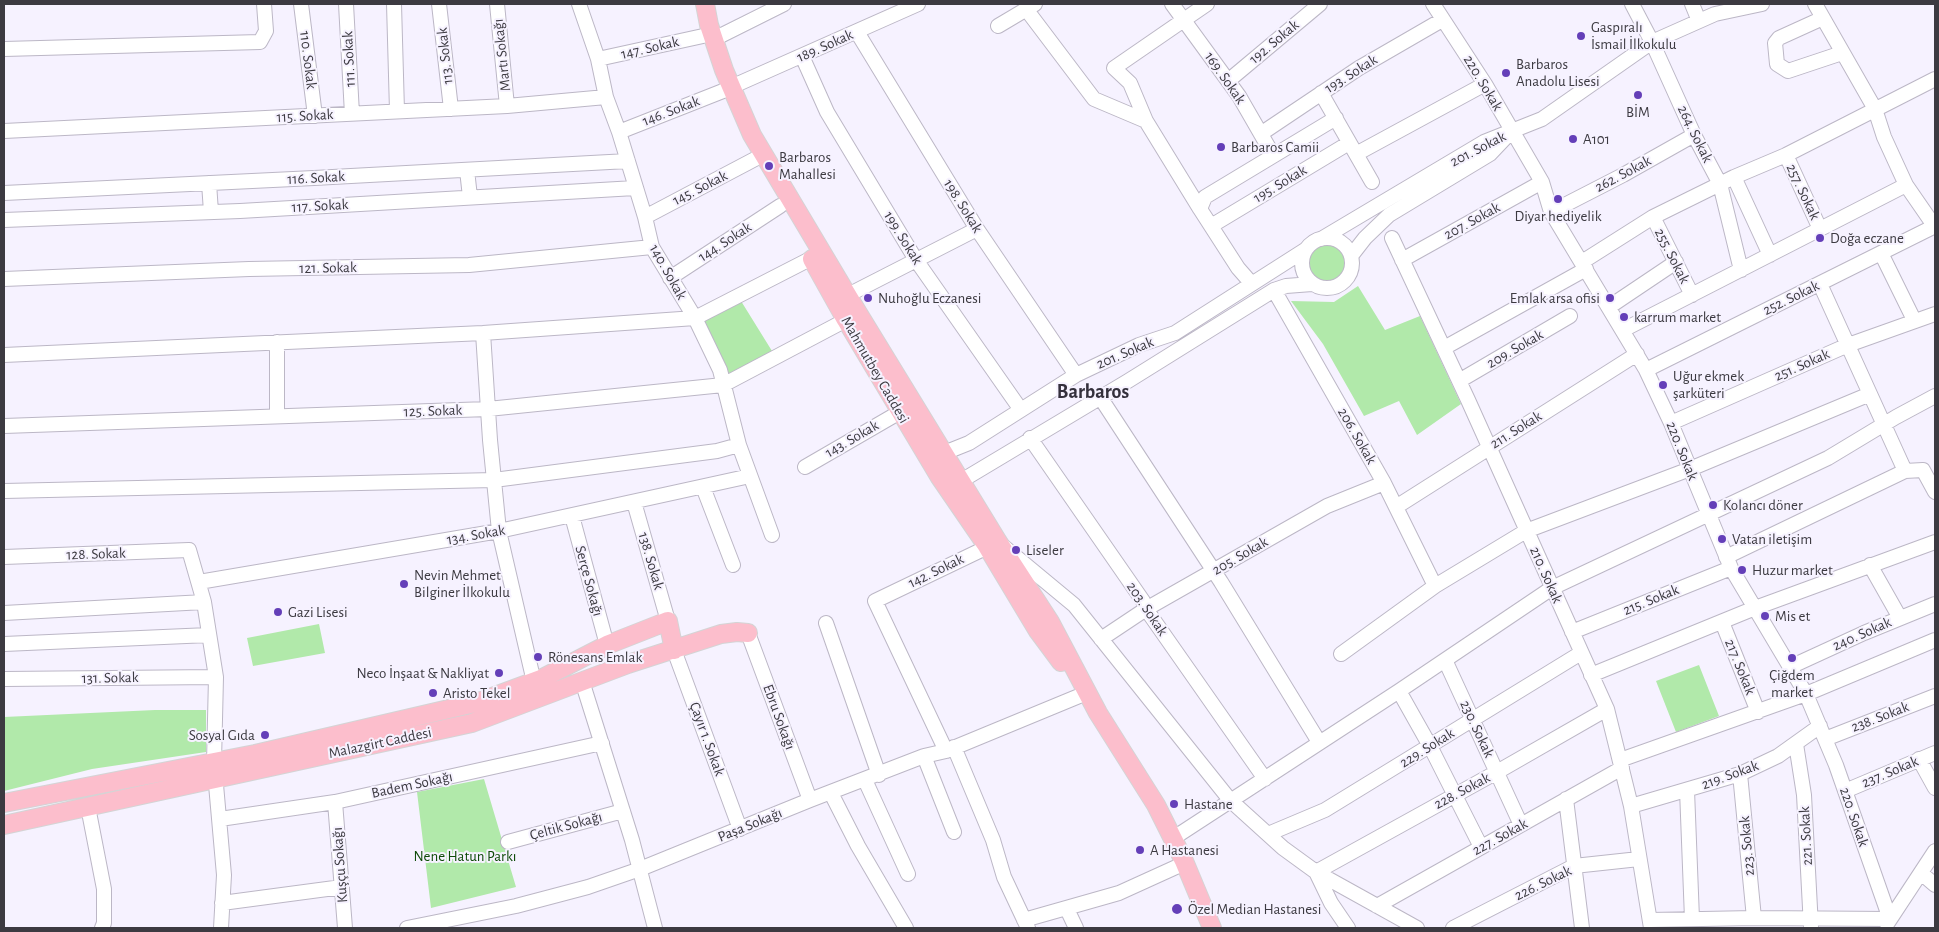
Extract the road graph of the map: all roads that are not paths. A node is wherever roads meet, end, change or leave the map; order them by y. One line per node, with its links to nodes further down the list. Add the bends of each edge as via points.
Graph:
1 (264, 4): 30 (street, via 266,31 260,42)
2 (300, 4): 45 (street, 110. Sokak)
3 (346, 4): 44 (street, 111. Sokak)
4 (394, 4): 43 (street)
5 (439, 4): 41 (street, 113. Sokak)
6 (497, 4): 40 (street, Martı Sokağı)
7 (579, 4): 33 (street, 140. Sokak)
8 (694, 4): 28 (main road, Mahmutbey Caddesi)
9 (705, 4): 28 (main road, Mahmutbey Caddesi)
10 (784, 4): 28 (street, 147. Sokak)
11 (918, 4): 27 (street, 189. Sokak)
12 (1172, 4): 23 (street, 169. Sokak)
13 (1207, 4): 23 (street)
14 (1320, 4): 35 (street, 192. Sokak)
15 (1433, 4): 24 (street, 220. Sokak)
16 (1632, 4): 29 (street, 264. Sokak)
17 (1692, 4): 25 (street)
18 (1762, 4): 21 (street)
19 (1814, 4): 22 (street)
20 (1030, 6): 26 (street); 47 (street, via 1094,99)
21 (1743, 6): 25 (street)
22 (1822, 18): 31 (street); 31 (street, via 1779,38 1775,43 1778,64 1788,72)
23 (1185, 20): 35 (street, 169. Sokak); 47 (street, via 1114,68 1130,83)
24 (1442, 20): 36 (street, 220. Sokak); 38 (street, 193. Sokak)
25 (1699, 21): 29 (street)
26 (998, 26)
27 (857, 32): 32 (street, 189. Sokak); 77 (street, 198. Sokak)
28 (708, 37): 33 (street, 147. Sokak); 37 (main road, Mahmutbey Caddesi)
29 (1652, 42): 50 (street, via 1542,119); 52 (street, 264. Sokak)
30 (4, 49)
31 (1842, 53): 42 (street)
32 (802, 56): 37 (street, 189. Sokak); 87 (street, 199. Sokak, via 827,112)
33 (598, 60): 39 (street, 140. Sokak)
34 (1935, 79): 42 (street)
35 (1228, 81): 51 (street, 169. Sokak)
36 (1485, 84): 50 (street, 220. Sokak); 53 (street, 195. Sokak)
37 (727, 89): 49 (street, 146. Sokak); 56 (main road, Mahmutbey Caddesi); 98 (main road, Mahmutbey Caddesi)
38 (1321, 93): 46 (street); 51 (street, 193. Sokak)
39 (606, 97): 40 (street, 115. Sokak); 49 (street, 140. Sokak)
40 (507, 106): 41 (street, 115. Sokak)
41 (451, 109): 43 (street, 115. Sokak)
42 (1875, 109): 55 (street); 64 (street)
43 (397, 111): 44 (street, 115. Sokak)
44 (352, 114): 45 (street, 115. Sokak)
45 (315, 116): 48 (street, 115. Sokak)
46 (1336, 118): 53 (street); 54 (street)
47 (1146, 121): 69 (street)
48 (4, 131)
49 (619, 132): 57 (street, 140. Sokak)
50 (1511, 132): 61 (street, 220. Sokak); 80 (street, 201. Sokak, via 1484,142); 85 (street, 201. Sokak, via 1490,154 1389,215)
51 (1262, 133): 54 (street, 169. Sokak)
52 (1694, 135): 63 (street, 264. Sokak); 71 (street, 262. Sokak)
53 (1352, 149): 60 (street); 75 (street, 195. Sokak)
54 (1273, 155): 69 (street, via 1205,198)
55 (1786, 155): 59 (street); 78 (street, 257. Sokak)
56 (755, 159): 68 (main road, Mahmutbey Caddesi); 72 (street, 145. Sokak)
57 (628, 161): 58 (street, 116. Sokak); 65 (street, 140. Sokak)
58 (467, 170): 62 (street, 116. Sokak); 67 (street)
59 (1734, 177): 63 (street); 84 (street)
60 (1372, 182)
61 (1542, 182): 71 (street, 220. Sokak); 88 (street, 207. Sokak)
62 (209, 183): 66 (street, 116. Sokak); 70 (street)
63 (1720, 184): 73 (street); 91 (street, 264. Sokak)
64 (1906, 186): 76 (street); 78 (street)
65 (635, 188): 67 (street, 117. Sokak); 72 (street, 140. Sokak)
66 (4, 193)
67 (470, 197): 70 (street, 117. Sokak)
68 (780, 206): 86 (main road, Mahmutbey Caddesi); 92 (street, 144. Sokak)
69 (1200, 209): 75 (street)
70 (211, 212): 74 (street, 117. Sokak)
71 (1551, 212): 90 (street, 220. Sokak)
72 (645, 216): 81 (street, 140. Sokak)
73 (1653, 217): 89 (street, 255. Sokak); 90 (street)
74 (4, 220)
75 (1211, 226): 94 (street)
76 (1935, 227): 83 (street, 252. Sokak)
77 (977, 229): 87 (street); 114 (street, 198. Sokak)
78 (1820, 229): 84 (street)
79 (1392, 238): 88 (street, 210. Sokak)
80 (1321, 239): 82 (street, 201. Sokak); 85 (street, via 1341,242)
81 (652, 247): 92 (street, 140. Sokak); 93 (street, 121. Sokak, via 468,265 249,269)
82 (1304, 250): 94 (street, 201. Sokak); 95 (street, via 1301,266)
83 (1880, 253): 96 (street, 252. Sokak); 105 (street)
84 (1770, 255): 91 (street)
85 (1351, 256): 95 (street, 201. Sokak, via 1350,272 1340,285 1323,289)
86 (812, 258): 103 (main road, Mahmutbey Caddesi); 104 (street)
87 (916, 260): 98 (street); 122 (street, 199. Sokak)
88 (1402, 260): 110 (street, 210. Sokak)
89 (1676, 262): 99 (street, 255. Sokak); 100 (street)
90 (1584, 266): 100 (street, 220. Sokak); 110 (street)
91 (1741, 270): 99 (street)
92 (670, 278): 104 (street, 140. Sokak)
93 (4, 279)
94 (1252, 284): 114 (street, 201. Sokak, via 1175,333 1139,345)
95 (1312, 284): 97 (street, 201. Sokak)
96 (1820, 284): 109 (street); 113 (street, 252. Sokak)
97 (1274, 290): 119 (street, 201. Sokak); 137 (street, 206. Sokak)
98 (848, 295): 103 (main road, Mahmutbey Caddesi)
99 (1692, 295): 106 (street)
100 (1610, 307): 106 (street, 220. Sokak)
101 (1935, 314): 105 (street, 251. Sokak)
102 (1570, 316): 115 (street, 209. Sokak)
103 (852, 317): 116 (street, 125. Sokak); 120 (main road, Mahmutbey Caddesi)
104 (695, 318): 107 (street); 116 (street, 140. Sokak, via 720,370)
105 (1914, 320): 109 (street, 251. Sokak)
106 (1623, 330): 111 (street, 220. Sokak)
107 (483, 333): 108 (street); 121 (street)
108 (277, 342): 112 (street); 123 (street)
109 (1848, 345): 117 (street); 124 (street, 251. Sokak)
110 (1444, 348): 115 (street, 210. Sokak)
111 (1637, 354): 113 (street, 220. Sokak); 129 (street, 211. Sokak)
112 (4, 355)
113 (1646, 370): 124 (street, 220. Sokak)
114 (1076, 375): 122 (street, 201. Sokak)
115 (1459, 381): 129 (street, 210. Sokak)
116 (723, 385): 121 (street, 125. Sokak); 128 (street, 140. Sokak)
117 (1870, 394): 125 (street); 132 (street)
118 (1935, 396): 125 (street)
119 (1100, 397): 127 (street, 201. Sokak); 154 (street)
120 (906, 407): 130 (main road, Mahmutbey Caddesi); 131 (street, 143. Sokak); 149 (main road, Mahmutbey Caddesi, via 946,488)
121 (488, 409): 123 (street, 125. Sokak); 135 (street)
122 (1021, 410): 130 (street, 201. Sokak, via 969,443)
123 (277, 416): 126 (street, 125. Sokak)
124 (1671, 423): 132 (street, 220. Sokak)
125 (1884, 424): 133 (street); 143 (street, via 1828,458)
126 (4, 426)
127 (1030, 438): 136 (street, 201. Sokak); 161 (street, 203. Sokak)
128 (739, 445): 134 (street, 140. Sokak); 135 (street)
129 (1489, 447): 142 (street, 211. Sokak); 145 (street, 210. Sokak)
130 (944, 453): 136 (main road, Mahmutbey Caddesi)
131 (805, 467)
132 (1690, 469): 143 (street, 220. Sokak); 145 (street)
133 (1905, 471): 140 (street, via 1923,470); 151 (street, 215. Sokak)
134 (750, 476): 138 (street, 134. Sokak); 147 (street, 140. Sokak)
135 (494, 480): 139 (street); 146 (street)
136 (961, 481): 149 (main road, Mahmutbey Caddesi)
137 (1384, 483): 142 (street, 206. Sokak); 154 (street, 205. Sokak, via 1327,506)
138 (703, 487): 141 (street, 134. Sokak); 152 (street)
139 (4, 491)
140 (1935, 492)
141 (634, 502): 144 (street, 134. Sokak); 164 (street, 138. Sokak)
142 (1396, 507): 156 (street, 206. Sokak)
143 (1709, 514): 151 (street, 220. Sokak); 157 (street)
144 (572, 516): 146 (street, 134. Sokak); 173 (street, Serçe Sokağı)
145 (1526, 530): 156 (street); 157 (street, 210. Sokak)
146 (500, 531): 155 (street, 134. Sokak); 183 (street)
147 (772, 535)
148 (1935, 542): 153 (street)
149 (992, 544): 170 (street, via 1074,605); 185 (main road, Mahmutbey Caddesi, via 1038,631); 190 (main road, Mahmutbey Caddesi, via 1050,622); 197 (street, 142. Sokak, via 875,601)
150 (4, 557): 155 (street, 128. Sokak, via 189,550)
151 (1729, 562): 160 (street, 220. Sokak); 167 (street, 215. Sokak)
152 (734, 565)
153 (1870, 565): 160 (street); 163 (street)
154 (1213, 571): 161 (street, 205. Sokak); 193 (street)
155 (199, 582): 158 (street)
156 (1435, 586): 176 (street)
157 (1552, 588): 167 (street, 210. Sokak); 177 (street)
158 (204, 602): 162 (street); 169 (street)
159 (1935, 604): 163 (street, 240. Sokak)
160 (1755, 608): 165 (street); 178 (street, 220. Sokak)
161 (1146, 609): 170 (street, 205. Sokak); 206 (street, 203. Sokak)
162 (4, 613)
163 (1900, 618): 178 (street, 240. Sokak)
164 (668, 621): 173 (main road, Malazgirt Caddesi); 174 (main road)
165 (1722, 622): 179 (street); 189 (street, 217. Sokak)
166 (826, 623): 204 (street)
167 (1572, 632): 175 (street, 210. Sokak)
168 (748, 633): 174 (main road, Malazgirt Caddesi, via 721,634); 214 (street, Ebru Sokağı)
169 (209, 635): 172 (street); 180 (street)
170 (1101, 638): 215 (street)
171 (1935, 640): 186 (street, 227. Sokak)
172 (4, 644)
173 (607, 645): 183 (main road, Malazgirt Caddesi)
174 (674, 650): 182 (main road, Malazgirt Caddesi); 224 (street, Çayır 1. Sokak)
175 (1581, 653): 179 (street, 210. Sokak); 191 (street, 229. Sokak)
176 (1341, 654)
177 (1445, 660): 184 (street); 191 (street, 230. Sokak)
178 (1790, 666): 186 (street, 220. Sokak)
179 (1592, 675): 188 (street, 210. Sokak)
180 (216, 677): 181 (street, 131. Sokak); 202 (street)
181 (4, 679)
182 (582, 681): 194 (street); 202 (main road, Malazgirt Caddesi, via 472,723)
183 (534, 682): 202 (main road, Malazgirt Caddesi, via 479,702)
184 (1399, 691): 193 (street); 196 (street)
185 (1084, 694): 190 (main road, Mahmutbey Caddesi); 197 (street, Paşa Sokağı)
186 (1806, 694): 189 (street, 227. Sokak); 192 (street, 220. Sokak)
187 (1935, 696): 192 (street, 238. Sokak)
188 (1607, 709): 201 (street, 210. Sokak); 203 (street, 228. Sokak)
189 (1758, 712): 201 (street, 227. Sokak)
190 (1098, 713): 227 (main road, Mahmutbey Caddesi, via 1156,805)
191 (1472, 720): 196 (street, 229. Sokak); 203 (street, 230. Sokak)
192 (1822, 733): 195 (street, 219. Sokak); 210 (street, 220. Sokak)
193 (1319, 742): 206 (street)
194 (602, 744): 216 (street, Badem Sokağı); 220 (street)
195 (1796, 744): 205 (street, 219. Sokak); 247 (street, 221. Sokak, via 1804,795)
196 (1430, 746): 212 (street); 226 (street, 229. Sokak, via 1325,810)
197 (950, 749): 199 (street, Paşa Sokağı); 245 (street, via 993,840 1004,877)
198 (1935, 753): 200 (street, 237. Sokak)
199 (924, 756): 204 (street, Paşa Sokağı); 225 (street)
200 (1919, 759): 208 (street); 210 (street, 237. Sokak)
201 (1621, 764): 213 (street, 227. Sokak); 218 (street, 210. Sokak)
202 (214, 770): 217 (main road, Malazgirt Caddesi); 219 (main road, Malazgirt Caddesi); 221 (street)
203 (1497, 772): 212 (street, 228. Sokak); 223 (street, 230. Sokak)
204 (878, 774): 207 (street, Paşa Sokağı)
205 (1740, 774): 209 (street, 219. Sokak); 243 (street, 223. Sokak)
206 (1265, 778): 215 (street)
207 (865, 780): 211 (street, Paşa Sokağı); 237 (street)
208 (1935, 788)
209 (1687, 790): 218 (street, 219. Sokak); 244 (street)
210 (1845, 791): 248 (street, 220. Sokak)
211 (831, 793): 214 (street, Paşa Sokağı); 254 (street)
212 (1454, 794): 229 (street); 235 (street, 228. Sokak)
213 (1566, 799): 223 (street, 227. Sokak); 233 (street)
214 (810, 800): 224 (street, Paşa Sokağı)
215 (1230, 800): 226 (street); 227 (street)
216 (335, 802): 221 (street, Badem Sokağı); 239 (street, Kuşçu Sokağı)
217 (4, 803)
218 (1631, 806): 231 (street, 210. Sokak)
219 (88, 807): 222 (main road, Malazgirt Caddesi); 249 (street, via 104,889)
220 (623, 811): 228 (street, Çeltik Sokağı); 234 (street)
221 (220, 819): 240 (street, via 224,874)
222 (4, 825)
223 (1521, 825): 229 (street, 227. Sokak)
224 (740, 829): 234 (street, Paşa Sokağı)
225 (954, 832)
226 (1268, 834): 235 (street)
227 (1172, 839): 232 (main road, Mahmutbey Caddesi)
228 (508, 842)
229 (1481, 847): 241 (street, 227. Sokak)
230 (1935, 852): 236 (street)
231 (1639, 859): 233 (street, 226. Sokak); 246 (street, 210. Sokak)
232 (1184, 863): 242 (street, via 1119,893); 256 (main road, Mahmutbey Caddesi)
233 (1574, 866): 259 (street, 226. Sokak); 260 (street)
234 (640, 869): 252 (street, Paşa Sokağı, via 516,906); 253 (street)
235 (1316, 872): 241 (street); 257 (street)
236 (1921, 873): 238 (street); 248 (street)
237 (908, 874)
238 (1935, 885)
239 (342, 887): 240 (street); 251 (street, Kuşçu Sokağı)
240 (222, 903): 250 (street)
241 (1377, 906): 258 (street)
242 (1067, 909): 245 (street); 255 (street)
243 (1754, 918): 244 (street); 247 (street)
244 (1692, 919): 246 (street)
245 (1026, 924)
246 (1651, 924)
247 (1811, 924): 248 (street)
248 (1887, 924)
249 (102, 928)
250 (221, 928)
251 (345, 928)
252 (407, 928)
253 (656, 928)
254 (906, 928)
255 (1076, 928)
256 (1212, 928)
257 (1348, 928)
258 (1417, 928)
259 (1453, 928)
260 (1582, 928)

